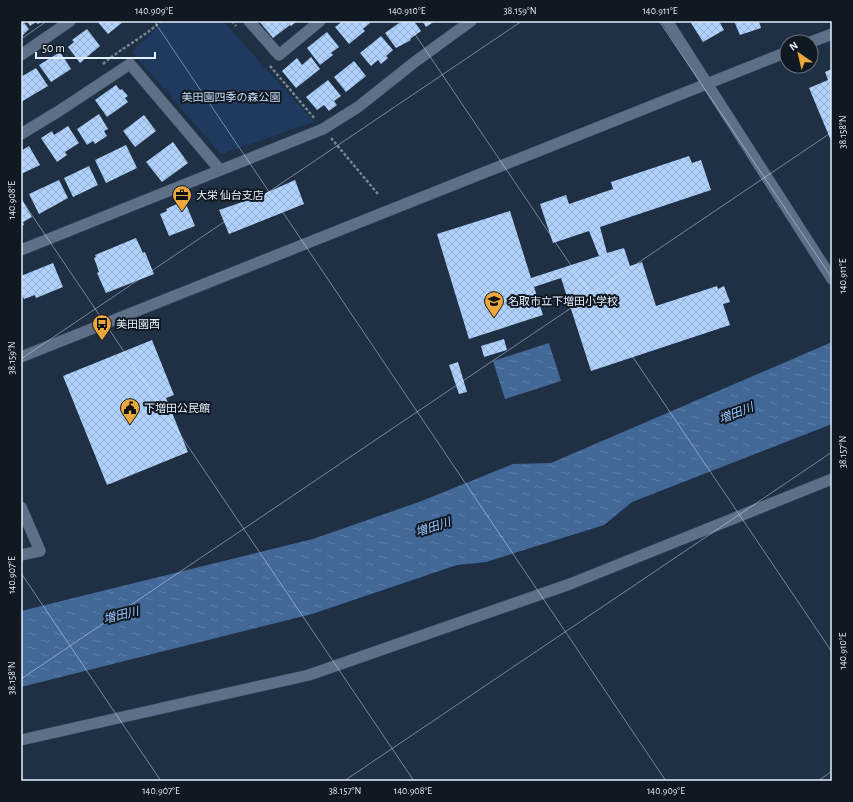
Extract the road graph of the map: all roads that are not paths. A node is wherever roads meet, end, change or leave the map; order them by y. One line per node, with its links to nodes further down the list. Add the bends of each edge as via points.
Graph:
1 (70, 21): 8 (street)
2 (249, 21): 3 (street, via 279,55)
3 (320, 21)
4 (471, 21): 12 (street, via 358,108 323,129)
5 (667, 21): 10 (street)
6 (832, 34): 7 (street)
7 (819, 39)
8 (21, 55)
9 (779, 55): 10 (street)
10 (707, 84): 14 (street); 15 (street)
11 (21, 134): 12 (street, via 130,64)
12 (220, 170): 13 (street)
13 (21, 250)
14 (832, 279)
15 (21, 357)
16 (832, 479): 19 (street, via 570,584 309,675)
17 (21, 507): 18 (street, via 40,551)
18 (21, 555)
19 (21, 740)

